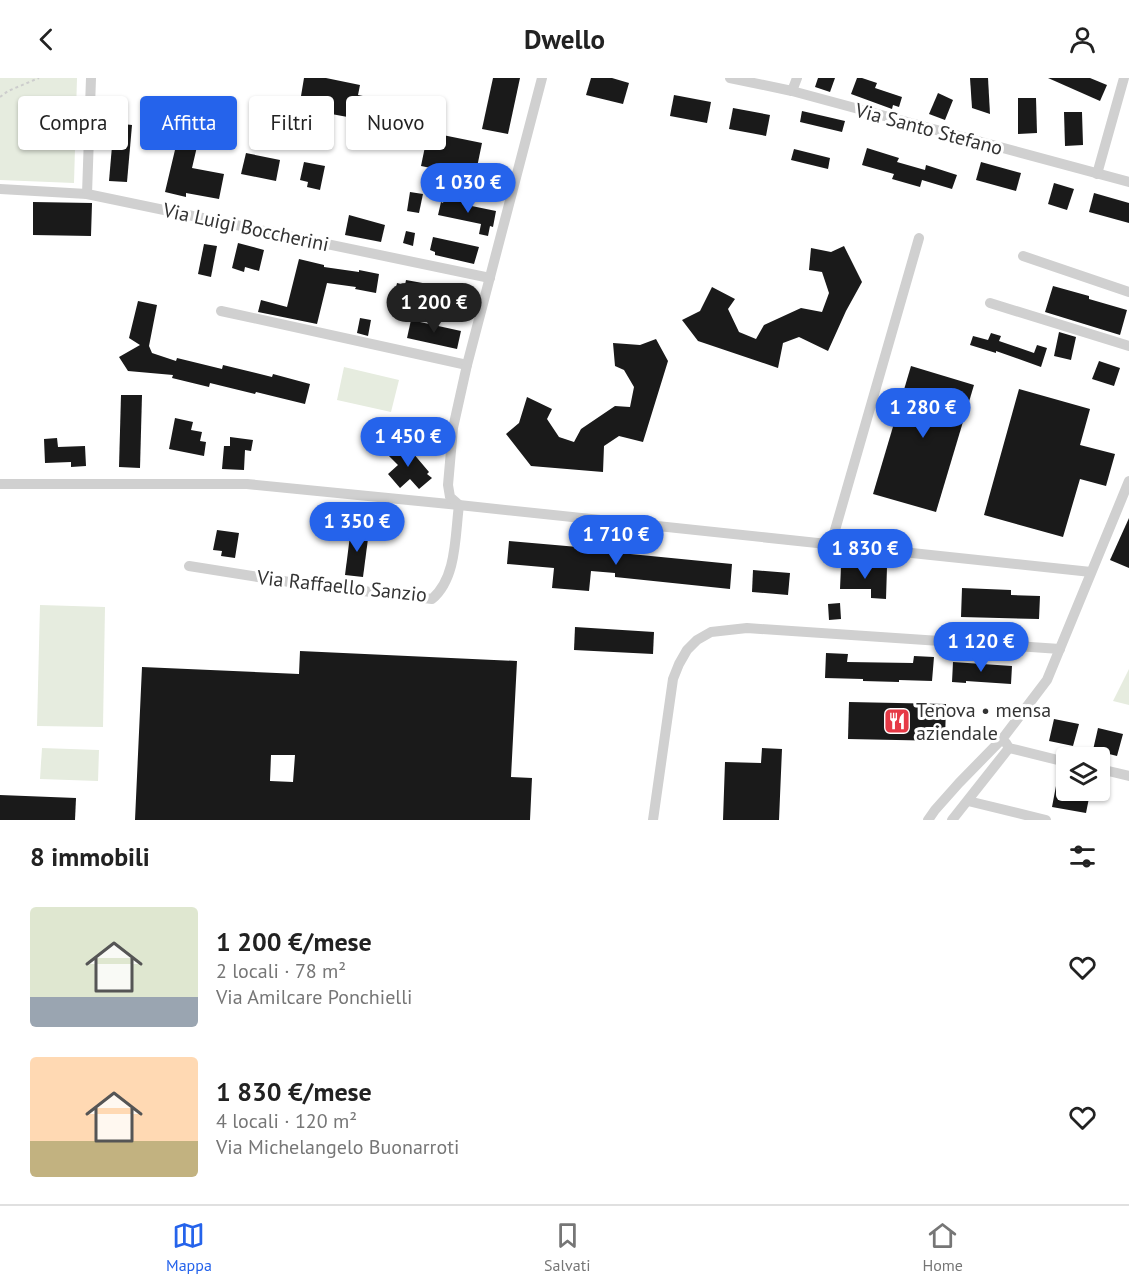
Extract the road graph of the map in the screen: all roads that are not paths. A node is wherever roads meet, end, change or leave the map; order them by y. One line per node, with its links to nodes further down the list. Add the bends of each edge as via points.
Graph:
1 (91, 78): 10 (street)
2 (542, 78): 13 (street)
3 (730, 78): 6 (street, Via Santo Stefano)
4 (797, 78): 6 (street)
5 (1124, 78): 7 (street)
6 (792, 92): 7 (street, Via Santo Stefano)
7 (1097, 174): 8 (street, Via Santo Stefano)
8 (1129, 182)
9 (0, 189): 10 (street, Via Luigi Boccherini)
10 (87, 194): 13 (street, Via Luigi Boccherini)
11 (919, 238): 22 (street)
12 (1023, 256): 14 (street)
13 (490, 278): 18 (street)
14 (1129, 292)
15 (990, 303): 17 (street)
16 (221, 311): 18 (street)
17 (1129, 346)
18 (467, 365): 21 (street, via 453,428 448,485 450,497)
19 (1129, 481): 24 (street)
20 (0, 484): 21 (street, via 246,484)
21 (459, 505): 22 (street); 23 (street, Via Raffaello Sanzio, via 452,568 432,599)
22 (831, 544): 24 (street)
23 (189, 566)
24 (1091, 572): 25 (street)
25 (1060, 649): 26 (street, via 1047,680); 32 (street, via 747,628 711,632 687,650 673,679)
26 (1003, 738): 27 (street); 33 (street)
27 (1009, 748): 28 (street); 31 (street)
28 (1056, 760)
29 (1110, 772): 30 (street)
30 (1129, 776)
31 (968, 801): 34 (street); 35 (street)
32 (653, 820)
33 (928, 820)
34 (952, 820)
35 (1046, 820)

